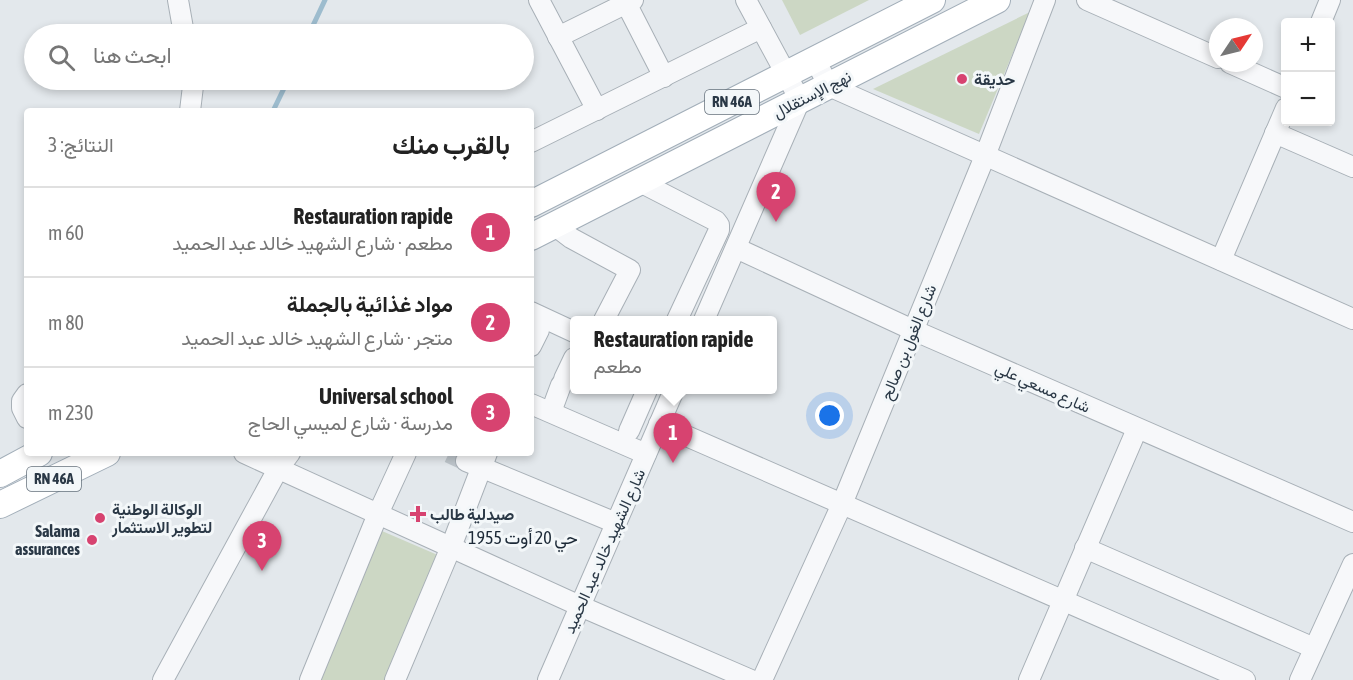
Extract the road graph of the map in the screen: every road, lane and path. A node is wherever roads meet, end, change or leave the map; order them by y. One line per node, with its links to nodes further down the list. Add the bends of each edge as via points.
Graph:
1 (178, 0): 11 (street)
2 (539, 0): 13 (street)
3 (746, 0): 12 (street)
4 (932, 0): 15 (main road, نهج الإستقلال / RN 46A)
5 (997, 0): 19 (main road, نهج الإستقلال / RN 46A)
6 (1045, 0): 28 (street, شارع الغول بن صالح)
7 (1087, 0): 14 (street)
8 (1330, 0): 10 (street)
9 (630, 2): 13 (street); 18 (street)
10 (1323, 18)
11 (182, 24)
12 (761, 28): 17 (street); 18 (street)
13 (558, 37): 24 (street)
14 (1209, 54)
15 (816, 60): 17 (main road, نهج الإستقلال / RN 46A); 19 (street)
16 (1250, 72): 20 (street)
17 (786, 75): 22 (street); 31 (main road, نهج الإستقلال / RN 46A)
18 (664, 77): 24 (street)
19 (829, 86): 22 (main road, نهج الإستقلال / RN 46A); 28 (street)
20 (1281, 86)
21 (193, 90): 23 (street)
22 (800, 100): 30 (main road, نهج الإستقلال / RN 46A); 34 (street)
23 (190, 108)
24 (597, 110): 27 (street)
25 (1281, 119): 26 (street)
26 (1275, 133): 29 (street); 35 (street)
27 (534, 141)
28 (985, 156): 35 (street); 42 (street, شارع الغول بن صالح)
29 (1353, 167)
30 (640, 182): 32 (main road, نهج الإستقلال / RN 46A); 38 (street, via 719,225)
31 (534, 202)
32 (554, 225): 33 (main road, نهج الإستقلال / RN 46A); 37 (street, via 630,270)
33 (534, 235)
34 (736, 248): 39 (street); 42 (street, شارع مسعي علي)
35 (1221, 260): 40 (street)
36 (534, 313): 41 (street)
37 (607, 316)
38 (679, 316)
39 (706, 316)
40 (1353, 318)
41 (570, 330)
42 (913, 330): 51 (street, شارع مسعي علي); 62 (street, شارع الغول بن صالح)
43 (539, 331): 44 (street)
44 (570, 343)
45 (570, 366): 49 (street)
46 (645, 394): 52 (street)
47 (672, 394): 50 (street, شارع الشهيد خالد عبد الحميد)
48 (534, 405): 49 (street)
49 (551, 412): 53 (street)
50 (659, 424): 53 (street, شارع الشهيد خالد عبد الحميد); 62 (street)
51 (1137, 429): 65 (street, شارع مسعي علي); 68 (street)
52 (629, 431)
53 (646, 454): 66 (street, شارع الشهيد خالد عبد الحميد)
54 (33, 456): 61 (main road, RN 46A)
55 (101, 456): 63 (main road, RN 46A)
56 (251, 456): 60 (street)
57 (288, 456): 60 (street)
58 (405, 456): 64 (street)
59 (478, 460): 66 (street); 67 (street)
60 (278, 470): 64 (street); 73 (street)
61 (0, 474)
62 (842, 504): 70 (street); 78 (street, شارع الغول بن صالح)
63 (0, 505)
64 (378, 514): 67 (street); 74 (street)
65 (1353, 522)
66 (616, 523): 71 (street, شارع الشهيد خالد عبد الحميد)
67 (451, 547): 71 (street); 75 (street)
68 (1085, 548): 70 (street); 72 (street)
69 (1352, 566): 72 (street)
70 (1063, 602): 79 (street); 80 (street)
71 (580, 606): 76 (street, شارع الشهيد خالد عبد الحميد); 77 (street)
72 (1314, 648): 81 (street)
73 (163, 680)
74 (310, 680)
75 (395, 680)
76 (548, 680)
77 (751, 680)
78 (762, 680)
79 (1029, 680)
80 (1245, 680)
81 (1300, 680)

